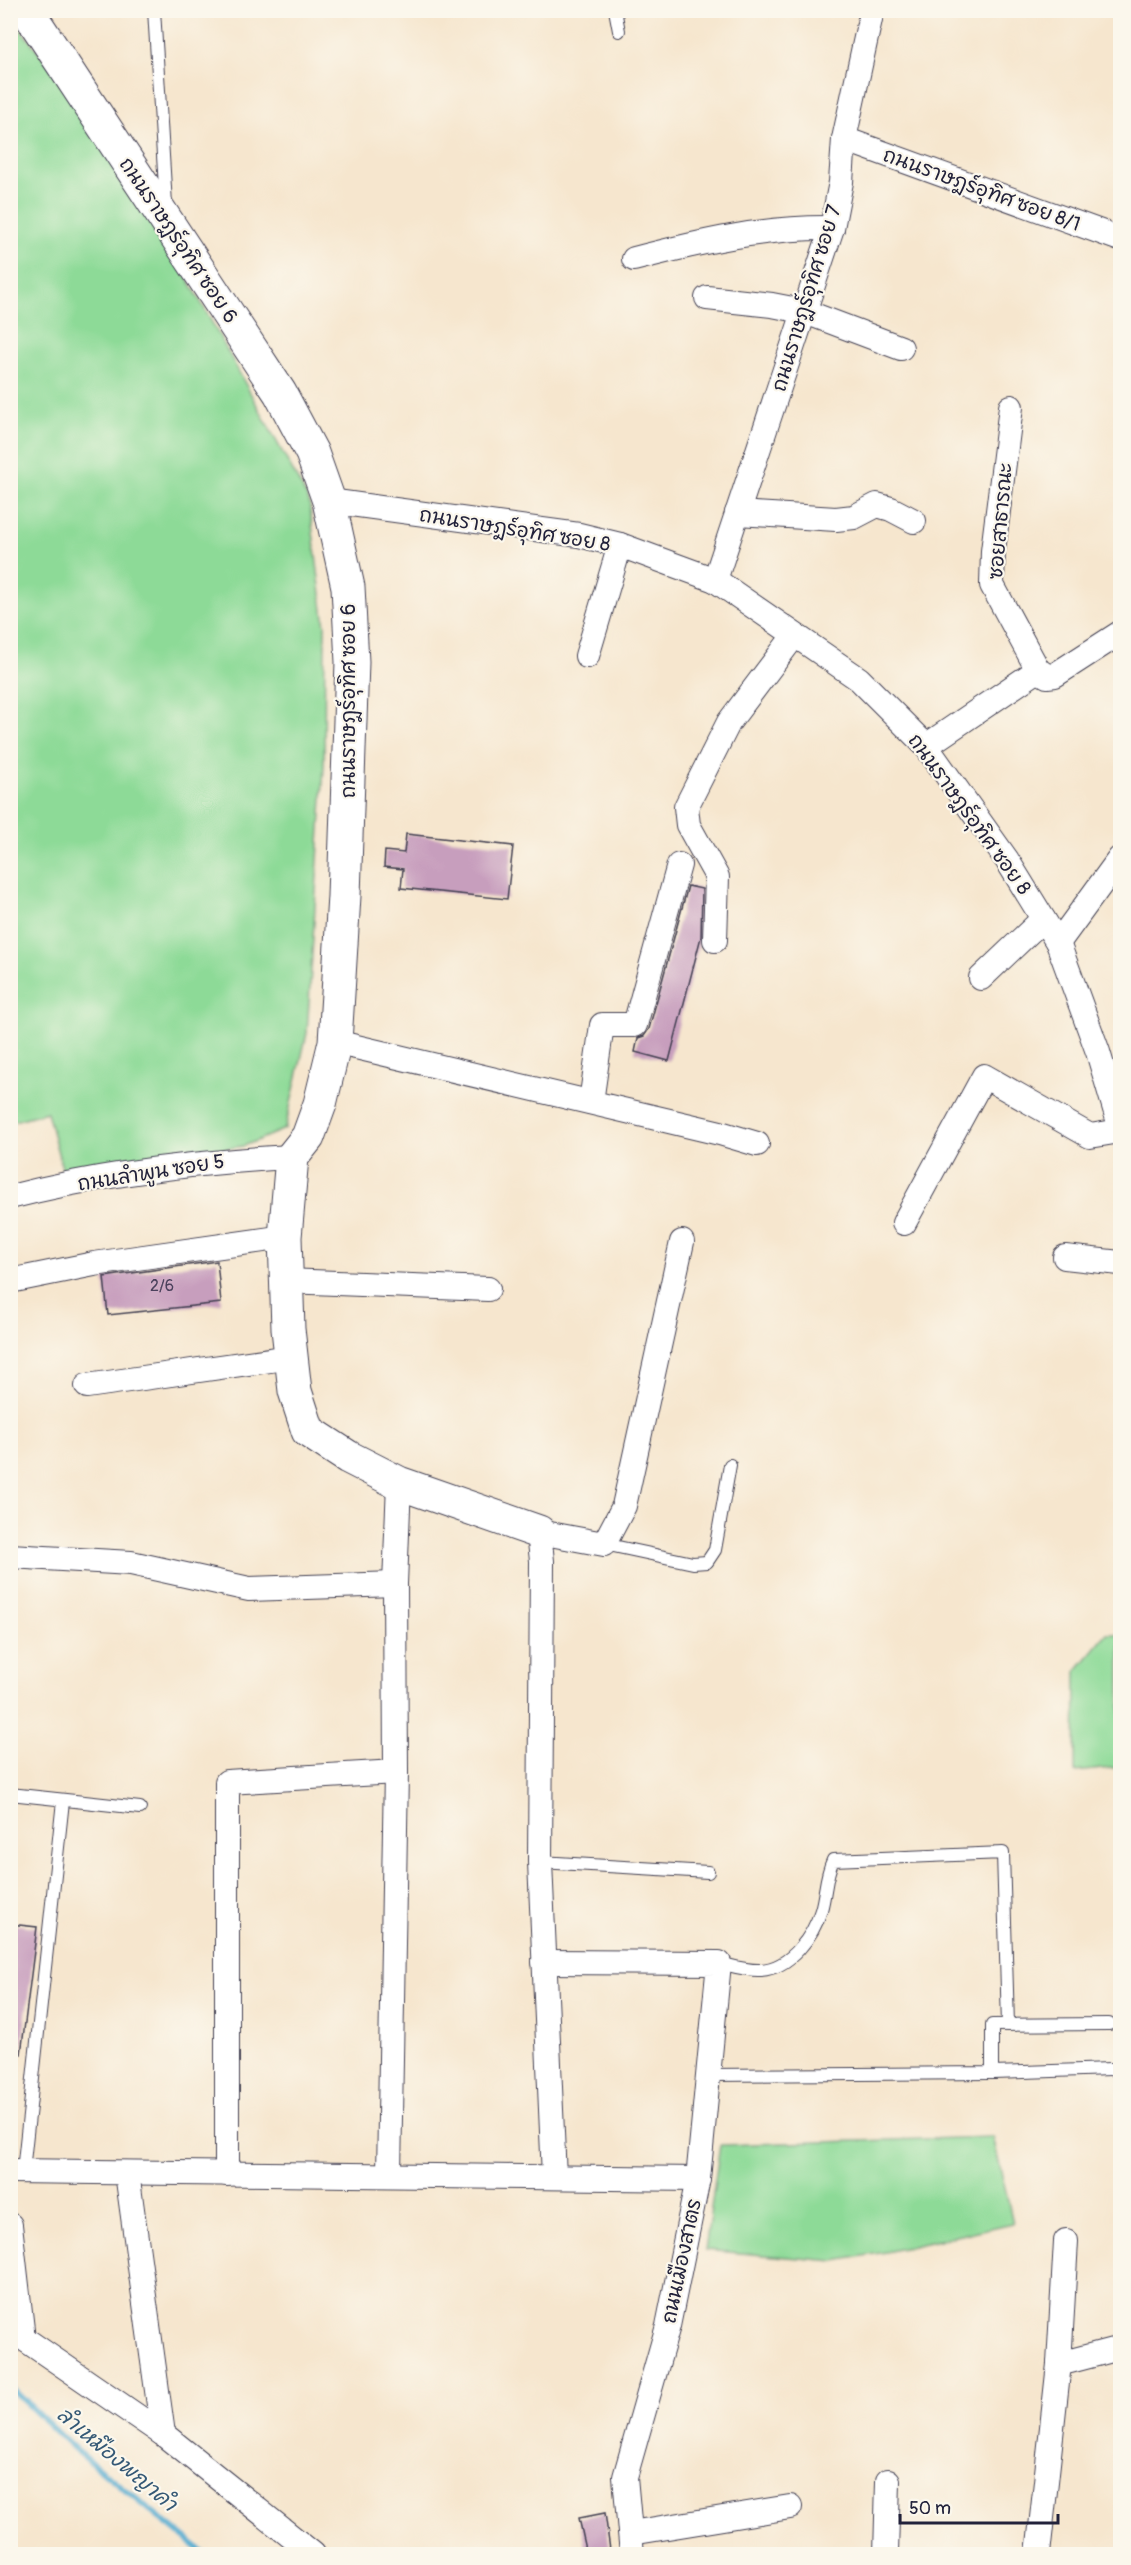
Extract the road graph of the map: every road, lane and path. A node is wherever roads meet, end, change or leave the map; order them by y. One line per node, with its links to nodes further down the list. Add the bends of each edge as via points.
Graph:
1 (27, 10): 7 (street, ถนนราษฎร์อุทิศ ซอย 6)
2 (154, 10): 7 (lane)
3 (615, 10): 5 (lane)
4 (872, 10): 6 (street, ถนนราษฎร์อุทิศ ซอย 7)
5 (620, 31)
6 (844, 139): 8 (street, ถนนราษฎร์อุทิศ ซอย 7); 9 (street, ถนนราษฎร์อุทิศ ซอย 8/1)
7 (167, 221): 15 (street, ถนนราษฎร์อุทิศ ซอย 6, via 280,393 312,453)
8 (832, 228): 10 (street, via 754,233); 12 (street, ถนนราษฎร์อุทิศ ซอย 7)
9 (1120, 239)
10 (634, 259)
11 (707, 298): 12 (street)
12 (803, 311): 13 (street); 16 (street, ถนนราษฎร์อุทิศ ซอย 7)
13 (901, 348)
14 (1011, 407): 23 (street, ซอยสาธารณะ, via 992,585)
15 (328, 501): 18 (street, ถนนราษฎร์อุทิศ ซอย 8, via 579,535); 31 (street, ถนนราษฎร์อุทิศ ซอย 6, via 348,587 352,662 344,896)
16 (737, 513): 17 (street, via 836,519 854,517 877,506 891,508); 19 (street, ถนนราษฎร์อุทิศ ซอย 7)
17 (914, 521)
18 (620, 545): 19 (street, ถนนราษฎร์อุทิศ ซอย 8); 22 (street)
19 (715, 580): 21 (street, ถนนราษฎร์อุทิศ ซอย 8)
20 (1120, 633): 23 (street, via 1055,675 1047,676)
21 (794, 636): 24 (street, ถนนราษฎร์อุทิศ ซอย 8, via 858,679); 28 (street, via 729,722 686,807 687,825 717,877)
22 (587, 656)
23 (1038, 670): 24 (street)
24 (926, 746): 27 (street, ถนนราษฎร์อุทิศ ซอย 8, via 1007,860)
25 (1120, 858): 29 (street)
26 (679, 864): 32 (street, via 635,1025 603,1025)
27 (1043, 919): 29 (street, ถนนราษฎร์อุทิศ ซอย 8); 30 (street)
28 (715, 940)
29 (1058, 943): 33 (street, ถนนราษฎร์อุทิศ ซอย 8)
30 (981, 978)
31 (334, 1042): 32 (street); 36 (street, ถนนราษฎร์อุทิศ ซอย 6, via 308,1137)
32 (591, 1102): 35 (street)
33 (1120, 1126)
34 (1120, 1131): 38 (street, via 1090,1136 984,1076)
35 (757, 1144)
36 (292, 1157): 37 (street, ถนนลำพูน ซอย 5, via 152,1169); 39 (street)
37 (10, 1197)
38 (904, 1223)
39 (285, 1237): 43 (street, via 94,1264); 44 (street)
40 (681, 1242): 51 (street, via 624,1506)
41 (1065, 1257): 42 (street)
42 (1120, 1263)
43 (10, 1281)
44 (286, 1281): 45 (street); 46 (street)
45 (488, 1289)
46 (291, 1358): 47 (street); 49 (street, via 295,1391 308,1431)
47 (87, 1386)
48 (730, 1465): 51 (lane, via 715,1550 707,1562 693,1563)
49 (399, 1483): 50 (street); 53 (street)
50 (539, 1532): 51 (street); 58 (street)
51 (604, 1544)
52 (10, 1556): 53 (street, via 131,1563 249,1589)
53 (395, 1584): 54 (street)
54 (396, 1772): 69 (street, via 227,1782); 70 (street)
55 (10, 1794): 56 (lane)
56 (63, 1801): 57 (lane); 67 (lane)
57 (140, 1808)
58 (540, 1862): 59 (lane); 60 (street)
59 (708, 1872)
60 (544, 1962): 61 (street); 71 (street)
61 (719, 1963): 63 (lane, via 760,1970 778,1966 806,1943 821,1911 826,1874 833,1860 1003,1853); 66 (street, ถนนเมืองสาตร)
62 (1109, 2024): 63 (lane)
63 (1008, 2025): 65 (lane, via 992,2025)
64 (1111, 2069): 65 (lane)
65 (992, 2073): 66 (lane)
66 (709, 2075): 72 (street, ถนนเมืองสาตร)
67 (17, 2171): 68 (street)
68 (127, 2173): 69 (street); 77 (street)
69 (227, 2174): 70 (street)
70 (389, 2174): 71 (street)
71 (554, 2177): 72 (street)
72 (698, 2179): 80 (street, ถนนเมืองสาตร, via 668,2326 625,2477)
73 (10, 2225): 77 (street, via 23,2338)
74 (1066, 2241): 76 (street)
75 (1120, 2348): 76 (street)
76 (1059, 2364): 83 (street)
77 (164, 2434): 81 (street)
78 (888, 2481): 82 (street)
79 (790, 2507): 80 (street)
80 (632, 2544)
81 (313, 2554)
82 (886, 2554)
83 (1038, 2554)

